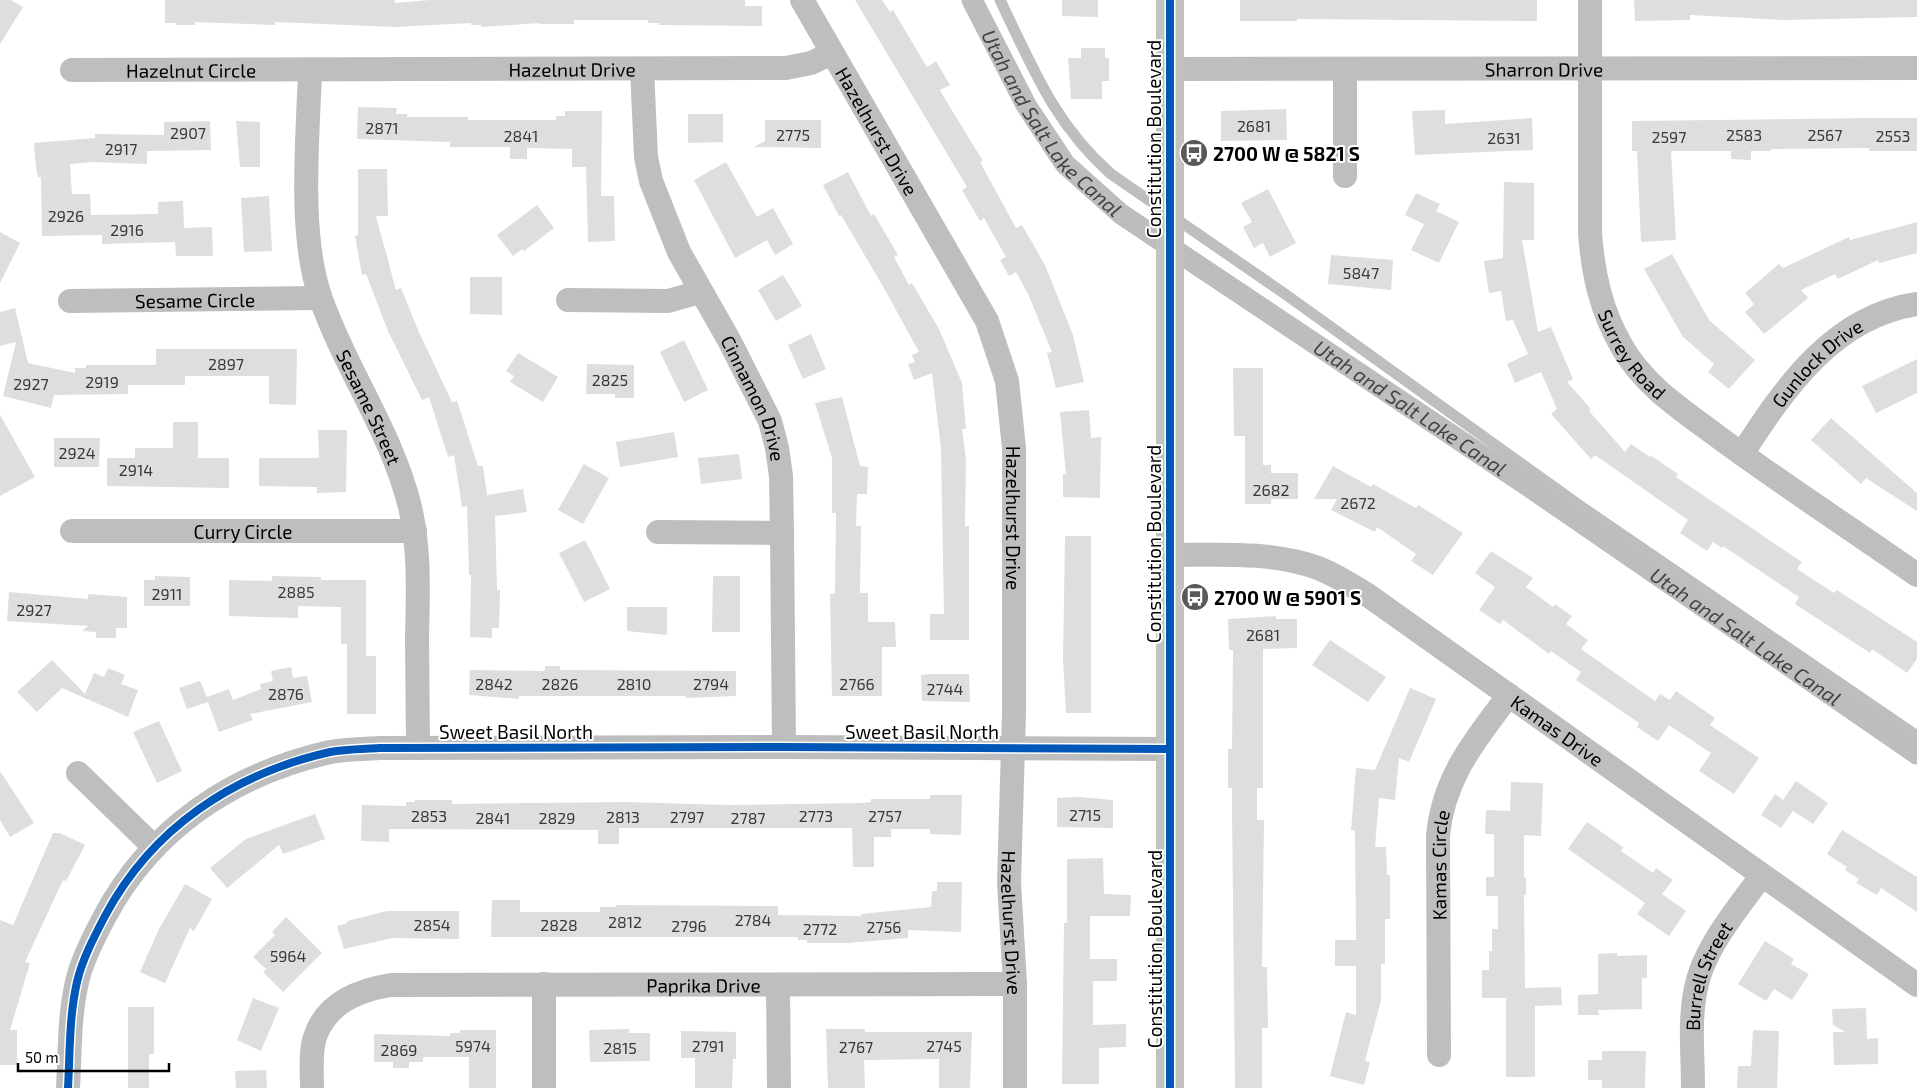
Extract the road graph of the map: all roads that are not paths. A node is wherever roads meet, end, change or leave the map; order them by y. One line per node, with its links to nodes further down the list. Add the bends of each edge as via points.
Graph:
1 (802, 0): 5 (street, Hazelhurst Drive)
2 (1000, 0): 14 (lane, via 1046,95 1086,152 1111,174)
3 (1170, 0): 8 (main road, Constitution Boulevard)
4 (1590, 0): 10 (street, Surrey Road)
5 (832, 53): 7 (street, Hazelnut Drive, via 811,63 786,68); 30 (street, Hazelhurst Drive, via 987,321 1007,381 1014,448)
6 (1917, 68): 10 (street, Sharron Drive)
7 (642, 69): 12 (street, Hazelnut Drive); 15 (street, Cinnamon Drive, via 646,157 651,182 668,229)
8 (1170, 69): 9 (street, Sharron Drive); 14 (main road, Constitution Boulevard)
9 (1345, 69): 10 (street, Sharron Drive); 13 (street)
10 (1591, 69): 20 (street, Surrey Road, via 1590,233 1596,288 1607,318 1621,347 1656,391)
11 (72, 70): 12 (street, Hazelnut Circle)
12 (310, 70): 16 (street, Sesame Street, via 308,238)
13 (1345, 176)
14 (1169, 213): 25 (main road, Constitution Boulevard); 28 (lane, via 1579,505)
15 (700, 292): 17 (street, via 668,301); 24 (street, Cinnamon Drive, via 729,340 770,421 777,448)
16 (320, 298): 18 (street, Sesame Circle); 21 (street, Sesame Street, via 345,360 392,452)
17 (568, 300)
18 (70, 301)
19 (1917, 304): 20 (street, Gunlock Drive, via 1881,314 1831,342 1791,382)
20 (1742, 454): 26 (street, Surrey Road)
21 (415, 530): 22 (street, Curry Circle); 31 (street, Sesame Street)
22 (72, 531)
23 (658, 532): 24 (street)
24 (782, 533): 29 (street, Cinnamon Drive)
25 (1169, 555): 27 (street, Kamas Drive, via 1270,557 1318,568 1369,596); 32 (main road, Constitution Boulevard)
26 (1917, 575)
27 (1509, 695): 35 (street, Kamas Drive); 40 (street, Kamas Circle, via 1461,762 1449,783 1440,811)
28 (1917, 736)
29 (784, 746): 30 (street, Sweet Basil North); 31 (street, Sweet Basil North)
30 (1013, 747): 32 (street, Sweet Basil North); 37 (street, Hazelhurst Drive, via 1009,882)
31 (418, 748): 34 (street, Sweet Basil North, via 331,752 279,766 206,802)
32 (1169, 749): 46 (main road, Constitution Boulevard)
33 (78, 772): 34 (street)
34 (154, 847): 41 (street, Sweet Basil North, via 116,896 94,937 77,982 70,1034)
35 (1761, 876): 39 (street, Kamas Drive); 47 (street, Burrell Street, via 1715,943 1696,986)
36 (544, 984): 38 (street, Paprika Drive); 42 (street, Paprika Drive, via 368,988 346,998 327,1016 314,1037); 43 (street)
37 (1015, 984): 38 (street, Paprika Drive); 45 (street, Hazelhurst Drive)
38 (778, 985): 44 (street)
39 (1917, 985)
40 (1439, 1055)
41 (68, 1088)
42 (312, 1088)
43 (544, 1088)
44 (778, 1088)
45 (1015, 1088)
46 (1170, 1088)
47 (1693, 1088)

